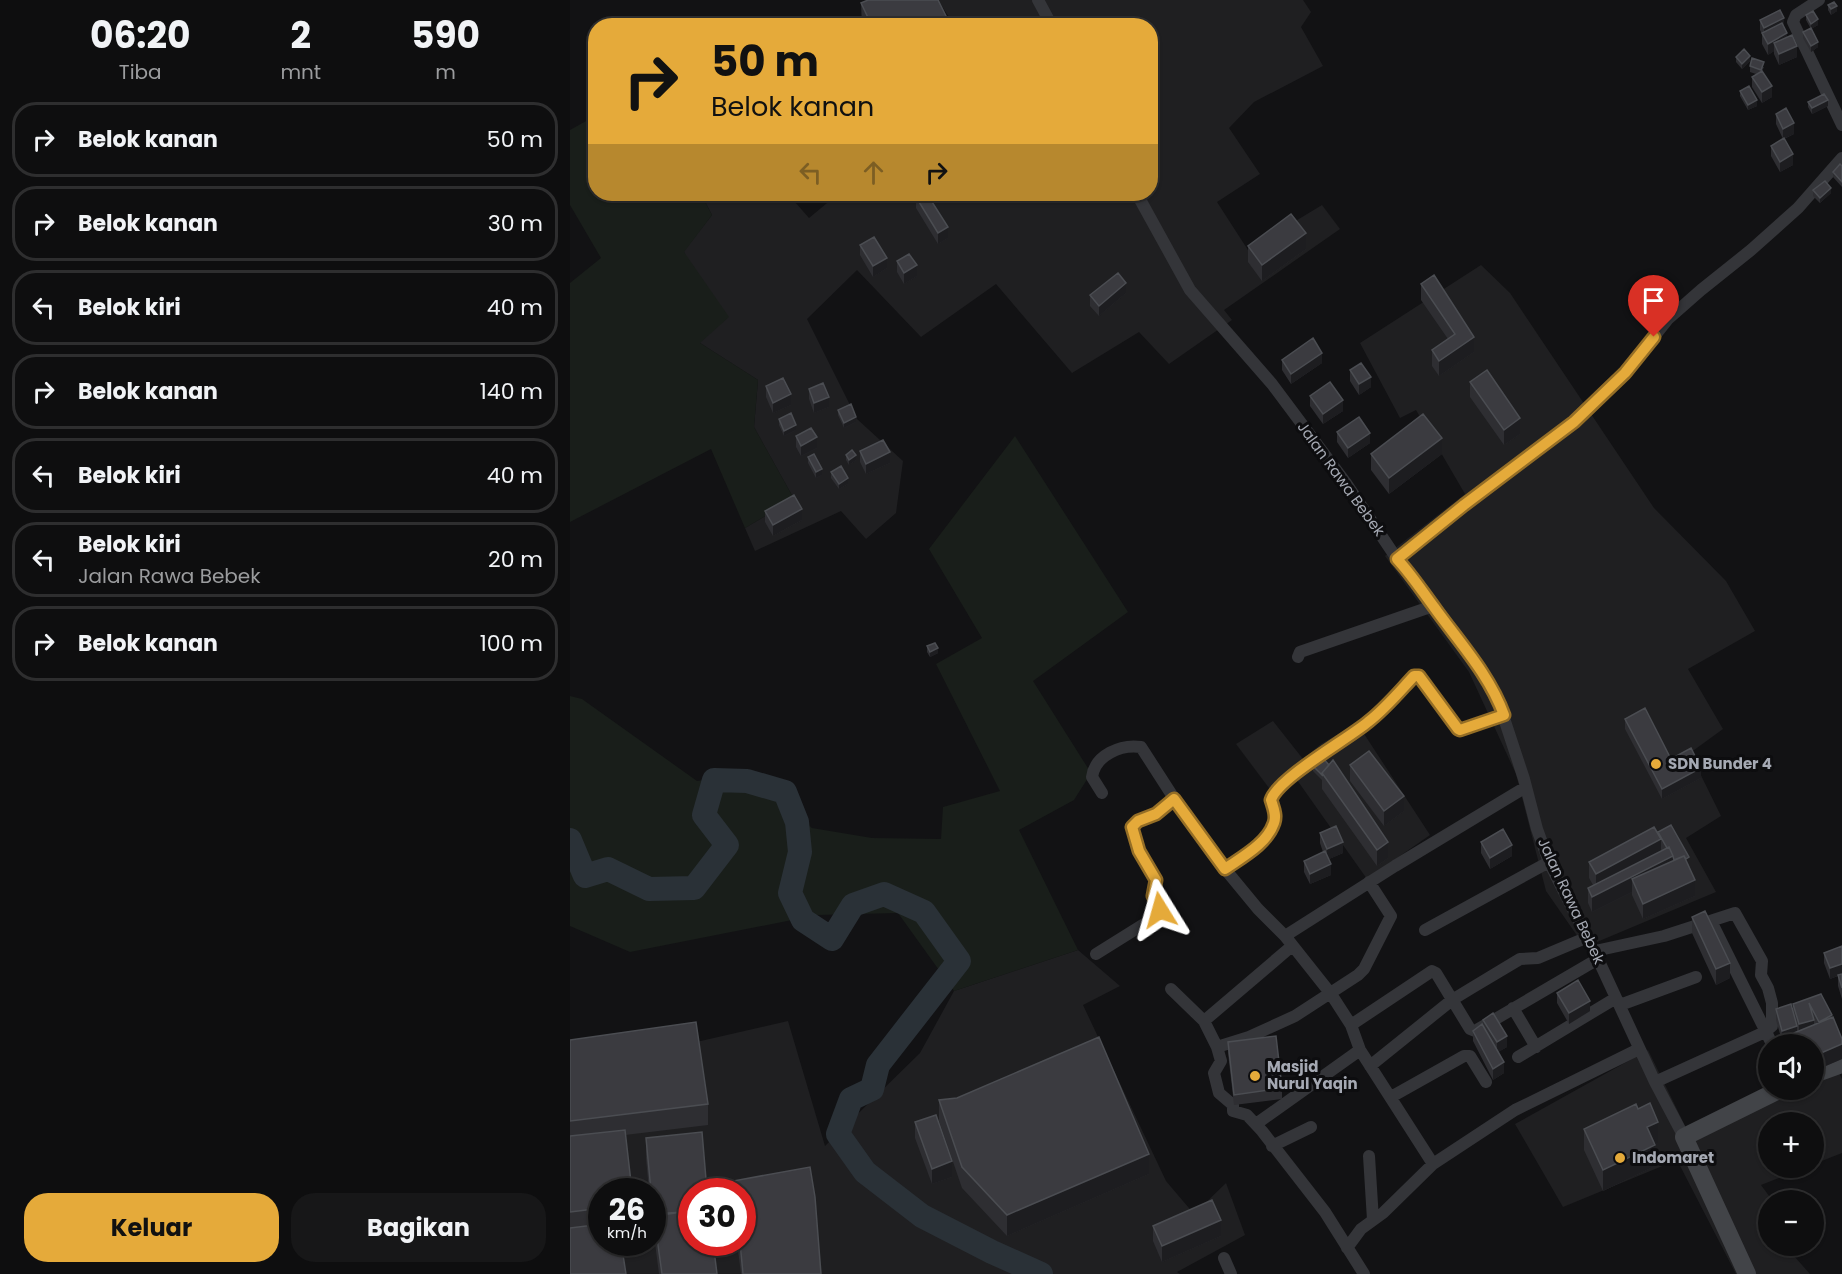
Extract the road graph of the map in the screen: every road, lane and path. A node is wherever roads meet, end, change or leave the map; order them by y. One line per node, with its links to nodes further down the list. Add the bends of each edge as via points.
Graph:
1 (1038, 0): 3 (street)
2 (1819, 0): 4 (street, via 1796,15 1793,22)
3 (1048, 18)
4 (1842, 125)
5 (1842, 158): 7 (street, via 1798,208 1668,320 1625,373 1574,422)
6 (1141, 201): 7 (street, Jalan Rawa Bebek, via 1190,290 1272,384)
7 (1397, 559): 8 (street, Jalan Rawa Bebek)
8 (1433, 606): 9 (street, via 1332,639 1300,652); 10 (street, Jalan Rawa Bebek, via 1468,651)
9 (1298, 657)
10 (1504, 715): 11 (street, Jalan Rawa Bebek); 15 (street, via 1460,730 1419,676 1414,676 1377,715 1276,790 1271,800 1275,822 1269,833)
11 (1526, 787): 14 (street, Jalan Rawa Bebek); 16 (street)
12 (1102, 794): 13 (street, via 1092,777 1099,759 1139,746)
13 (1174, 799): 15 (street); 21 (street, via 1132,827 1139,851 1156,880 1153,896 1160,914)
14 (1549, 862): 18 (street); 19 (street, Jalan Rawa Bebek)
15 (1225, 869): 20 (street)
16 (1370, 882): 20 (street); 25 (street, via 1391,916 1364,969)
17 (1711, 921): 22 (street); 31 (street); 31 (street, via 1737,913 1762,961 1761,975 1770,995 1773,1023)
18 (1425, 930)
19 (1588, 938): 22 (street, Jalan Rawa Bebek); 26 (street, via 1538,958 1520,959)
20 (1288, 941): 25 (street); 29 (street)
21 (1096, 954)
22 (1597, 955): 27 (street, Jalan Rawa Bebek); 28 (street)
23 (1696, 977): 27 (street)
24 (1171, 989): 29 (street)
25 (1331, 994): 30 (street); 32 (street, via 1266,1030)
26 (1452, 1000): 28 (street, via 1475,1031); 30 (street, via 1432,971); 38 (street)
27 (1618, 1002): 33 (street); 34 (street, Jalan Rawa Bebek)
28 (1513, 1008): 33 (street)
29 (1204, 1021): 32 (street)
30 (1352, 1025): 35 (street)
31 (1766, 1032): 41 (street)
32 (1217, 1047): 44 (street, via 1221,1061 1214,1073 1219,1093 1233,1104 1233,1111 1247,1115)
33 (1536, 1047): 36 (street)
34 (1639, 1049): 41 (street, Jalan Rawa Bebek); 49 (street, via 1515,1110)
35 (1360, 1050): 38 (street); 44 (street)
36 (1518, 1057)
37 (1842, 1064): 39 (street)
38 (1370, 1066): 42 (street)
39 (1824, 1070)
40 (1486, 1082): 42 (street, via 1470,1056 1464,1056)
41 (1655, 1082): 46 (street, Jalan Rawa Bebek)
42 (1391, 1097): 49 (street)
43 (1759, 1100): 46 (street)
44 (1256, 1124): 47 (street)
45 (1311, 1127): 47 (street)
46 (1684, 1137): 55 (street)
47 (1272, 1146): 51 (street, via 1325,1212)
48 (1369, 1156): 50 (street)
49 (1433, 1164): 50 (street)
50 (1373, 1220): 51 (street)
51 (1347, 1248): 54 (street)
52 (1224, 1258): 53 (street)
53 (1231, 1274)
54 (1364, 1274)
55 (1747, 1274)

